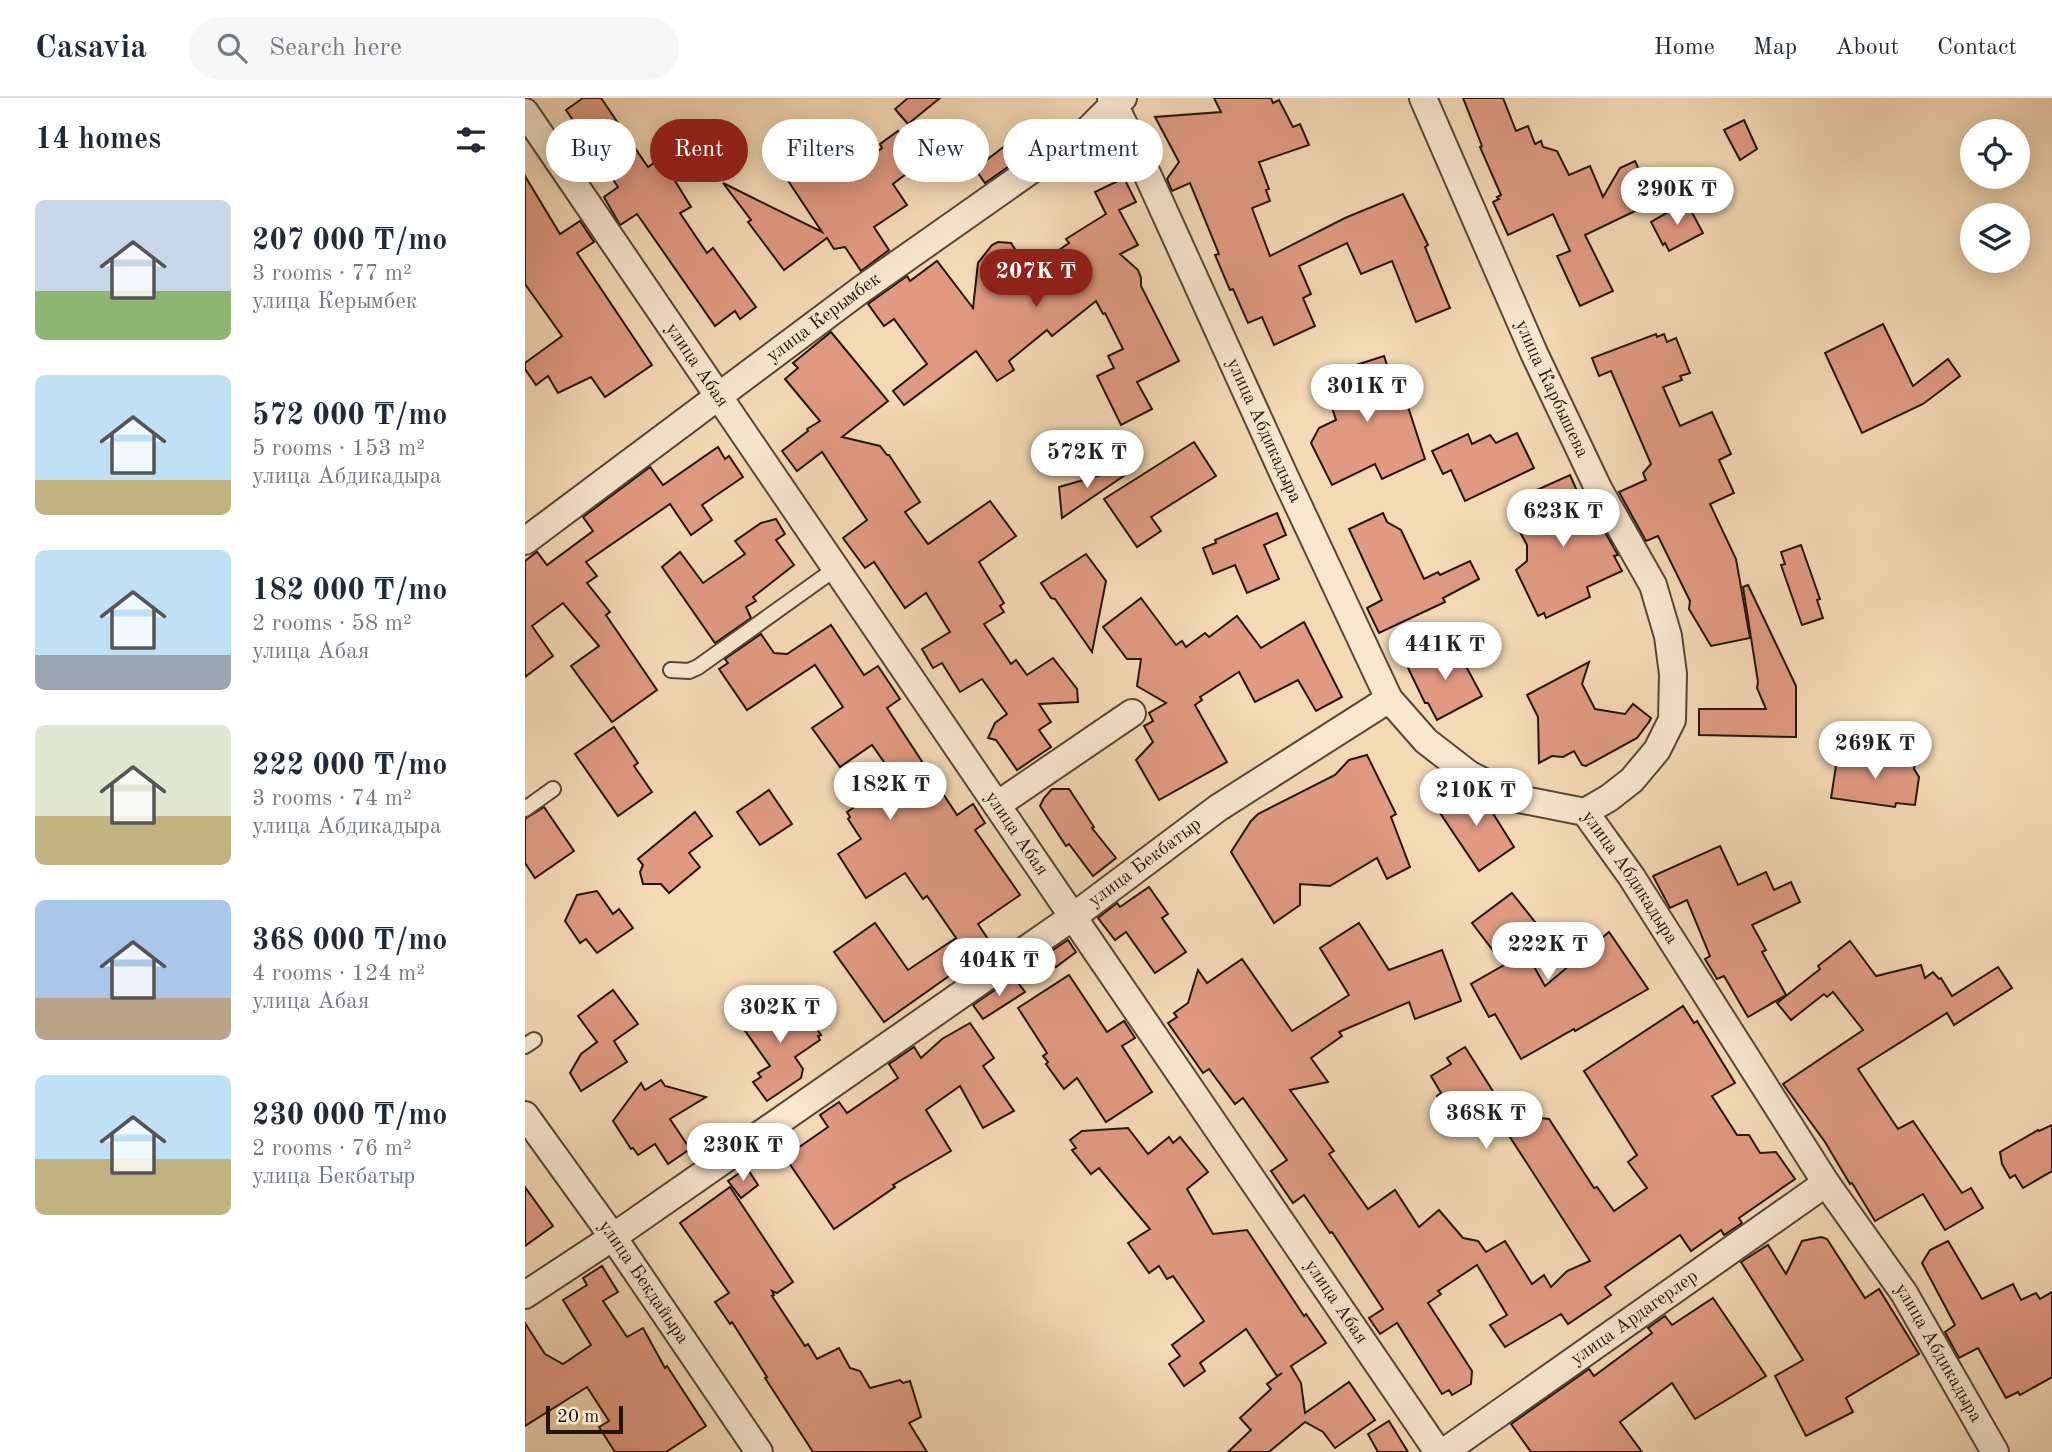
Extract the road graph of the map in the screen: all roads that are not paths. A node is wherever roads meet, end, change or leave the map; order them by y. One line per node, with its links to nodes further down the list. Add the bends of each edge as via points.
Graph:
1 (1423, 98): 13 (street, улица Карбышева, via 1539,364 1599,490 1653,585 1668,636 1672,720 1657,750 1632,780)
2 (1116, 100): 4 (street, улица Керымбек, via 1089,130); 8 (street, улица Абдикадыра)
3 (525, 112): 4 (street, улица Абая)
4 (716, 396): 5 (street, улица Керымбек); 6 (street, улица Абая)
5 (525, 541)
6 (835, 569): 7 (lane, via 698,667); 11 (street, улица Абая)
7 (671, 670)
8 (1389, 699): 13 (street, улица Абдикадыра, via 1426,741 1470,775 1519,799); 14 (street, улица Бекбатыр, via 1218,808)
9 (1132, 713): 11 (street)
10 (553, 789): 12 (lane)
11 (997, 805): 14 (street, улица Абая)
12 (525, 809)
13 (1585, 812): 16 (street, улица Абдикадыра, via 1631,876)
14 (1073, 916): 17 (street, улица Бекбатыр); 20 (street, улица Абая)
15 (525, 1115): 17 (street, улица Бекдайыра)
16 (1826, 1183): 21 (street, улица Ардагерлер); 22 (street, улица Абдикадыра, via 1904,1293)
17 (613, 1237): 18 (street, улица Бекбатыр); 19 (street, улица Бекдайыра)
18 (525, 1295)
19 (759, 1452)
20 (1438, 1452)
21 (1444, 1452)
22 (1995, 1452)

